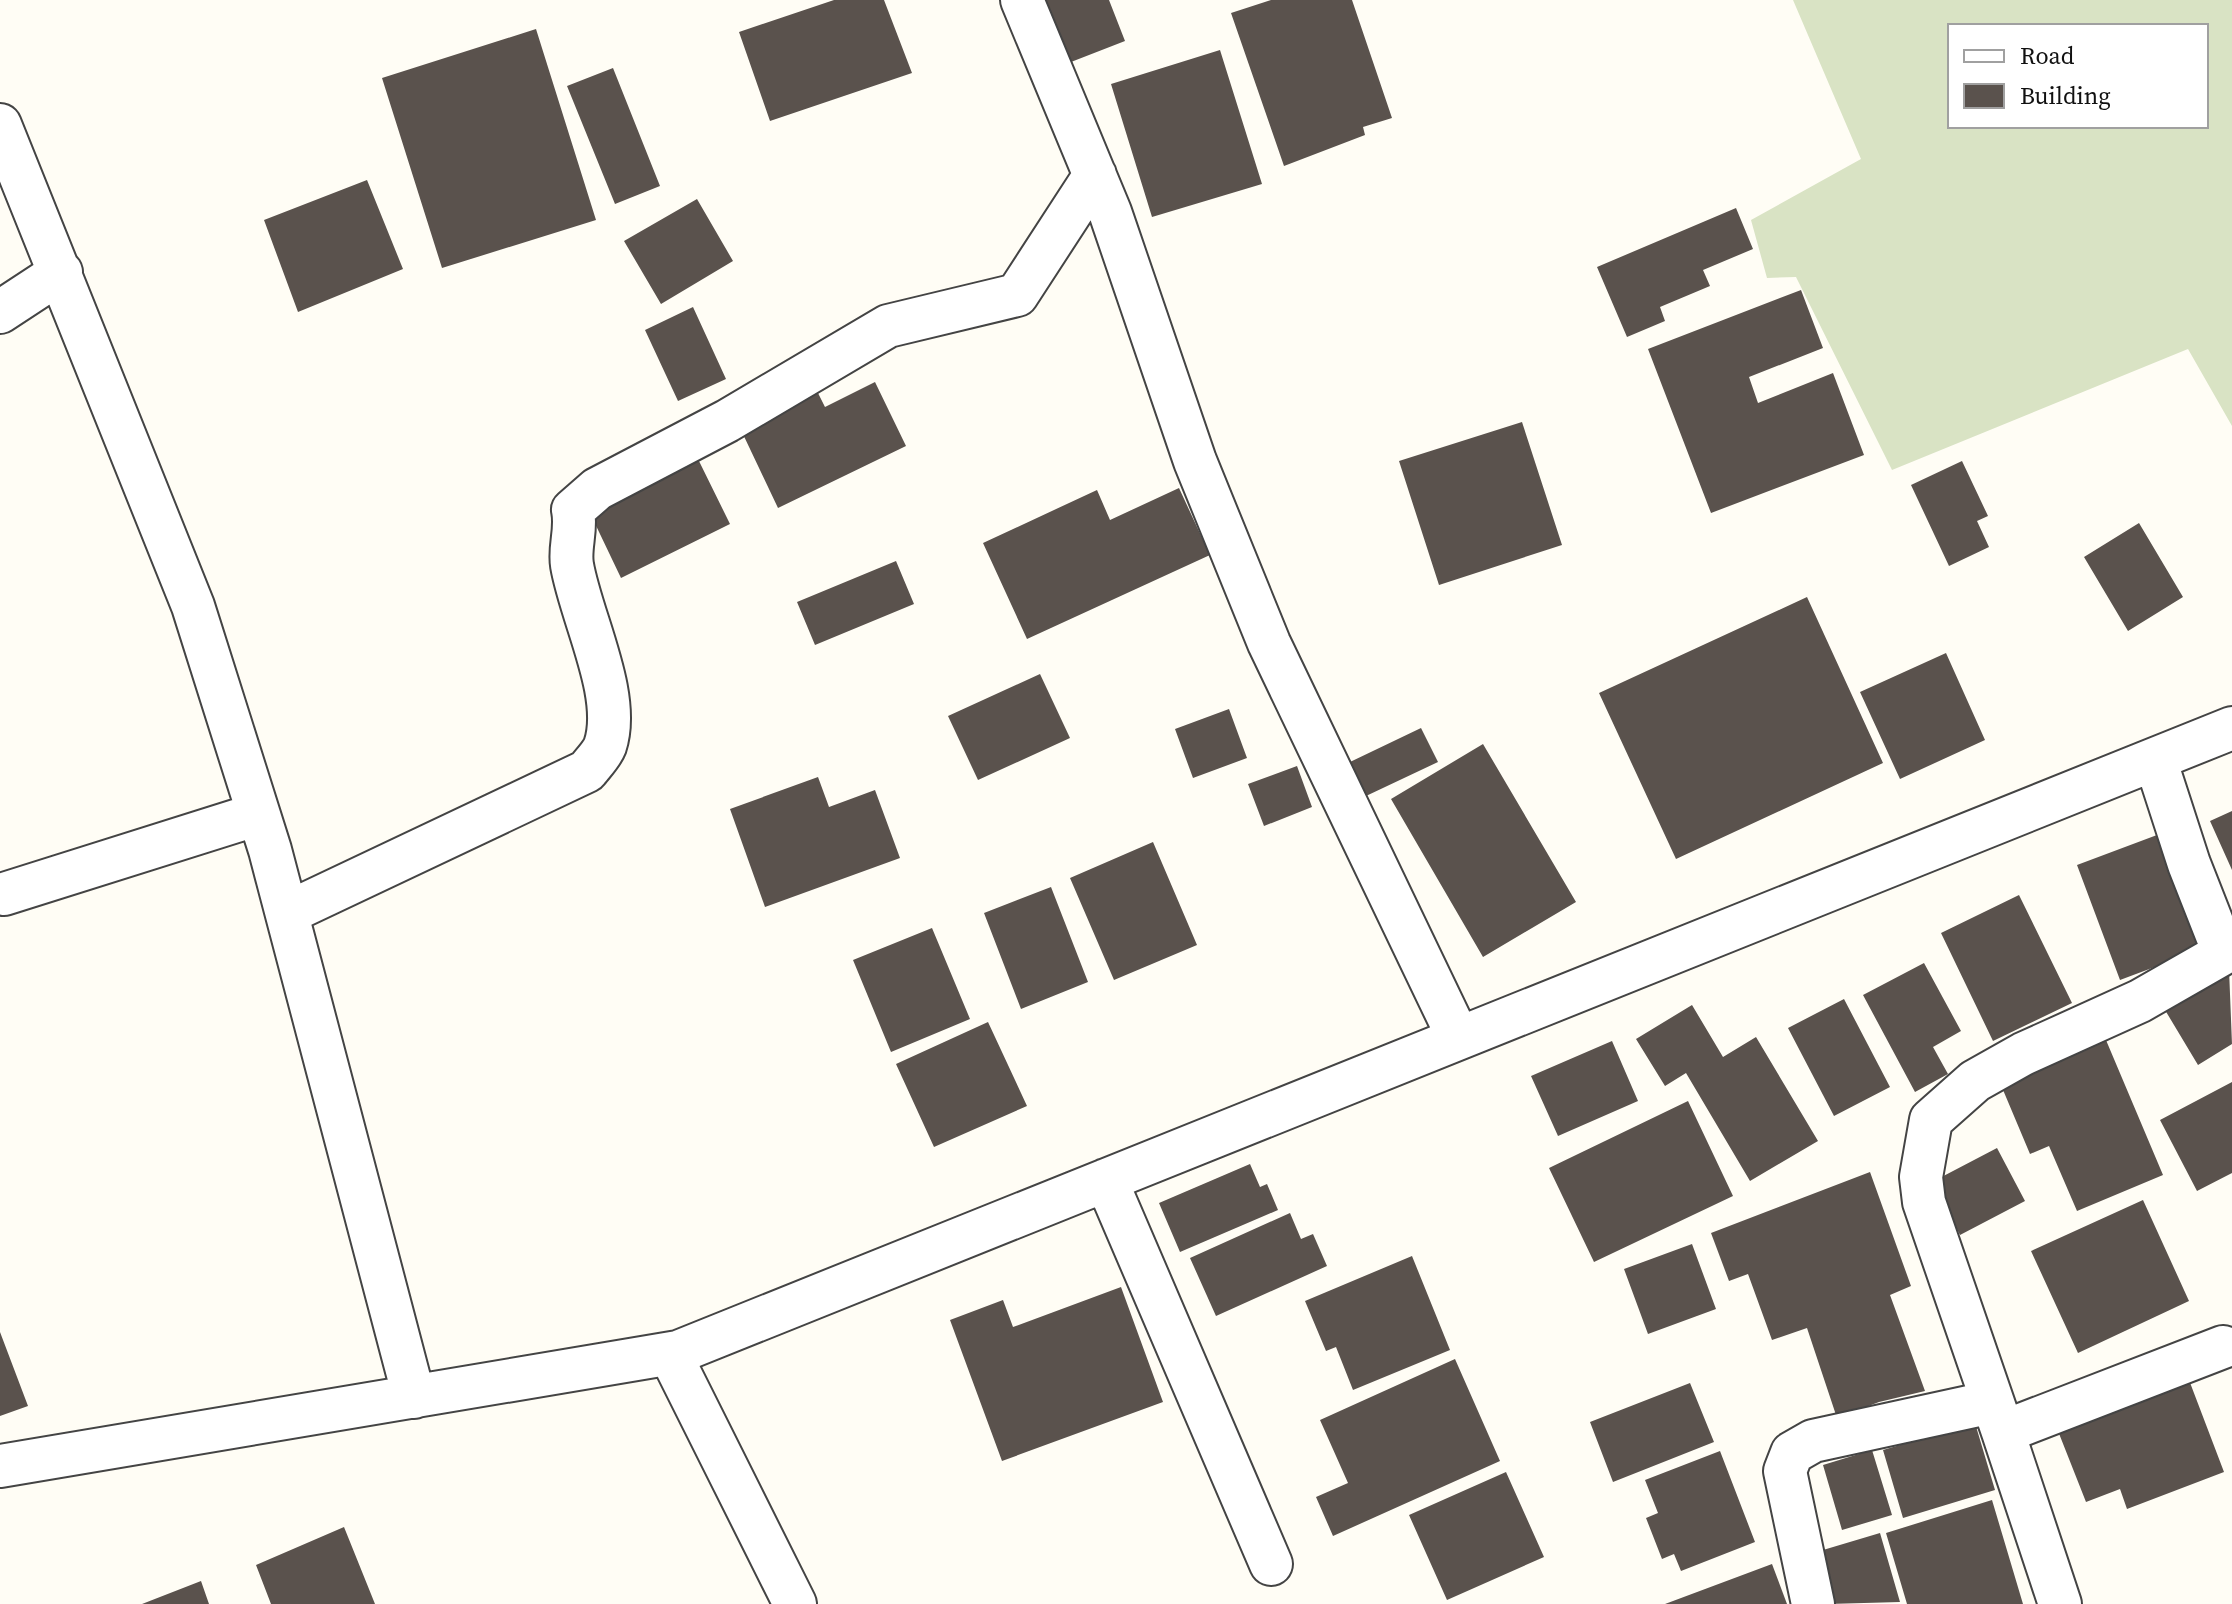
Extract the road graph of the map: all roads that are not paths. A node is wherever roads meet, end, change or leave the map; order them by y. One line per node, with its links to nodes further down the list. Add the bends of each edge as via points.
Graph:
1 (1022, 0): 3 (street)
2 (0, 125): 4 (street)
3 (1095, 175): 10 (street, via 1017,295 888,326 727,421 597,489 573,510 573,573 611,706 604,747 587,771); 11 (street, via 1195,461 1269,643)
4 (61, 272): 5 (street); 8 (street, via 193,606)
5 (0, 312)
6 (2232, 728): 7 (street)
7 (2155, 759): 11 (street); 16 (street, via 2224,953 2140,1001 1975,1081 1931,1120 1921,1177 1924,1202)
8 (258, 814): 9 (street); 10 (street)
9 (4, 894)
10 (287, 913): 15 (street)
11 (1458, 1037): 12 (street)
12 (1106, 1180): 14 (street); 18 (street)
13 (2223, 1347): 16 (street)
14 (670, 1354): 15 (street); 19 (street)
15 (414, 1397): 17 (street)
16 (1998, 1417): 20 (street, via 1813,1441 1792,1453 1785,1471); 21 (street)
17 (0, 1466)
18 (1271, 1564)
19 (795, 1604)
20 (1813, 1604)
21 (2060, 1604)

